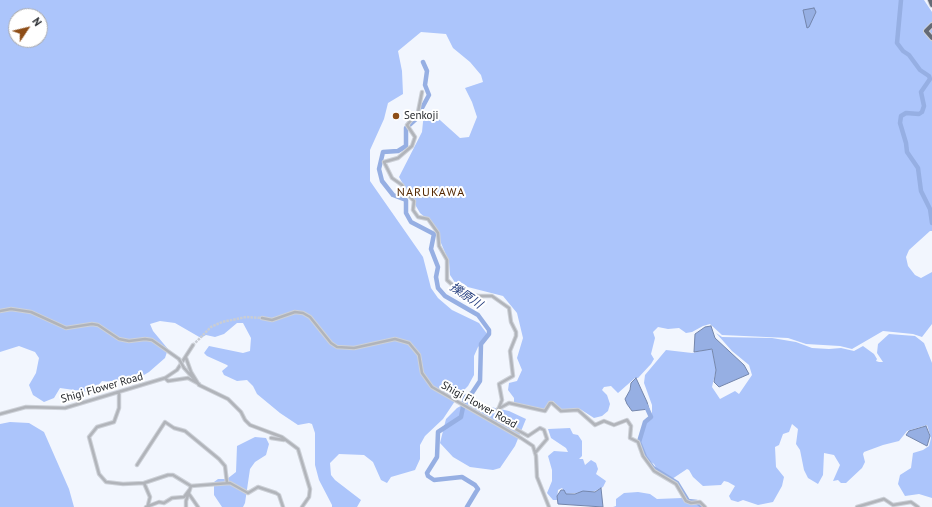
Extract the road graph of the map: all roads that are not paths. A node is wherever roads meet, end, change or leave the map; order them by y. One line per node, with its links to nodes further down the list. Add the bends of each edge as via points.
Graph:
1 (930, 0): 2 (highway)
2 (932, 5)
3 (932, 26): 4 (highway, via 926,31)
4 (932, 38)
5 (422, 92): 13 (street, via 418,112 407,125 415,137 412,146 398,158 384,162 392,178 402,185 414,201 412,210 418,217 428,219 438,233 439,246 447,260 447,280 459,291 478,296 492,296 509,308 510,322 516,332 510,351 513,376 499,384 502,400)
6 (0, 311): 11 (street, bridge, via 11,309 32,312 66,328 98,325 119,339 129,341 152,340 179,359)
7 (262, 318): 17 (street, Shigi Flower Road, via 272,320 295,312 303,314 310,317 337,347 354,348 395,339 405,340 419,355 422,372 432,387 528,442 533,446)
8 (193, 345): 9 (street, Shigi Flower Road)
9 (186, 358): 10 (street, Shigi Flower Road, via 177,370); 11 (street)
10 (165, 378): 11 (street, via 168,381 188,378); 12 (street, Shigi Flower Road)
11 (198, 383): 16 (street, via 228,399 250,425)
12 (119, 392): 14 (street, Shigi Flower Road, via 65,408 26,407); 19 (street, via 119,408 114,422 97,427 91,432 93,454 99,474 106,482)
13 (498, 410): 17 (street, via 498,419 525,435 530,436 540,428 544,430 547,439); 29 (street, via 509,403 545,412 552,403 560,411 578,410 595,425 604,421 614,425 627,420 632,426 630,438 638,442 643,456 654,471 676,484 686,501 700,502)
14 (0, 414)
15 (271, 438): 16 (street)
16 (287, 440): 27 (street, via 298,450 307,476 309,497)
17 (535, 453): 28 (street, via 537,477)
18 (137, 465): 20 (street, via 165,422 185,431 219,459 225,466)
19 (144, 483): 21 (street, via 173,475); 23 (street, via 150,496)
20 (227, 483): 21 (street); 24 (street, via 233,483 248,493 258,487 276,493 279,495)
21 (190, 488): 22 (street); 23 (street, via 184,497 175,497)
22 (188, 494): 25 (street); 26 (street)
23 (147, 506)
24 (281, 506)
25 (186, 507)
26 (198, 507)
27 (302, 507)
28 (549, 507)
29 (705, 507)
30 (857, 507): 31 (street, via 884,499 893,505 911,502)
31 (918, 507)

